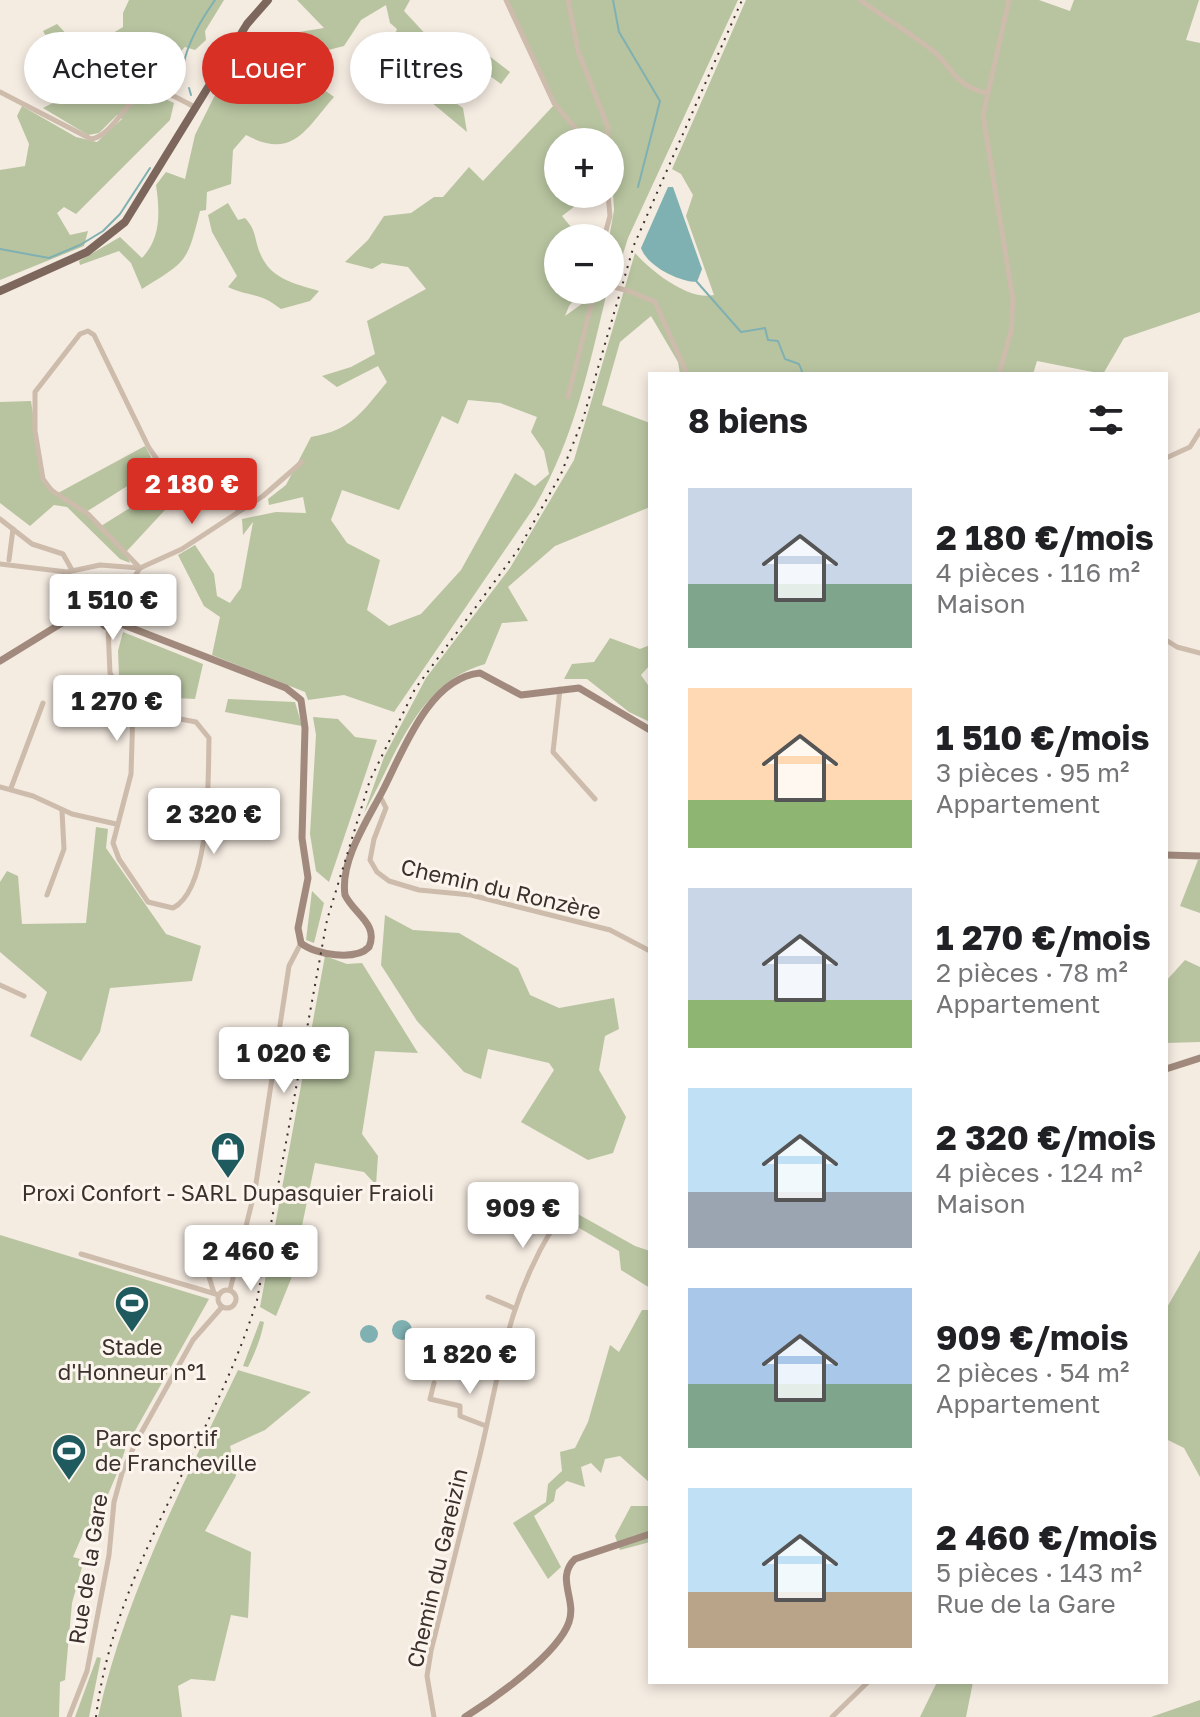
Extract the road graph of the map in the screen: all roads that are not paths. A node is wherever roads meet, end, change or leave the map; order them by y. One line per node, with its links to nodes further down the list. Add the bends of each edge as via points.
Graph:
1 (268, 0): 8 (main road)
2 (506, 0): 9 (street, via 554,103)
3 (568, 0): 10 (street, via 578,51)
4 (860, 0): 7 (street, via 936,53 959,80)
5 (1009, 0): 7 (street)
6 (0, 92): 8 (street, via 91,139 151,91)
7 (986, 93): 15 (street, via 983,115 1013,300)
8 (195, 107): 12 (main road, via 140,202 108,238)
9 (575, 128)
10 (608, 128)
11 (624, 290): 14 (street, bridge, via 655,302)
12 (0, 291)
13 (591, 304): 16 (street)
14 (686, 372)
15 (1000, 372)
16 (568, 397)
17 (1200, 431): 18 (street, via 1190,447)
18 (1168, 457)
19 (302, 462): 20 (street, via 283,482)
20 (240, 510): 25 (street, via 182,549); 25 (street, via 161,465 94,335 80,334 35,392 43,479 88,514)
21 (0, 519): 22 (street)
22 (13, 528): 23 (street); 26 (street, via 32,544 63,554)
23 (9, 560)
24 (0, 564): 26 (street)
25 (140, 568): 26 (street, via 119,564); 27 (street)
26 (72, 570)
27 (112, 612): 28 (main road); 29 (main road)
28 (101, 616): 30 (main road); 33 (main road, via 70,618)
29 (116, 622): 30 (main road); 47 (main road, via 286,688 301,700 302,839 308,878 298,928)
30 (108, 627): 36 (street, via 110,673)
31 (1168, 641): 32 (street)
32 (1200, 653)
33 (0, 661)
34 (560, 688): 37 (main road, via 589,692); 40 (main road, via 525,695 486,674 463,678 414,725); 41 (street, via 553,752)
35 (43, 703): 39 (street)
36 (133, 710): 43 (street, via 131,774); 43 (street, via 196,722 209,738 202,843 194,884 184,903 173,908 148,902 119,859 113,843)
37 (648, 729)
38 (0, 787): 39 (street)
39 (11, 788): 42 (street)
40 (380, 796): 47 (main road, via 361,831 344,883 348,901 371,929 371,944 350,956); 48 (street, Chemin du Ronzère, via 386,808 370,860 389,881 471,895 610,930)
41 (595, 799)
42 (62, 811): 43 (street); 46 (street, via 64,849)
43 (116, 824)
44 (1168, 855): 45 (main road)
45 (1200, 856)
46 (47, 895)
47 (301, 943): 56 (street, via 289,966 244,1238)
48 (648, 950)
49 (0, 985): 50 (street)
50 (24, 996)
51 (1200, 1058): 52 (main road)
52 (1168, 1068)
53 (552, 1229): 60 (street, Chemin du Gareizin)
54 (192, 1234): 57 (street)
55 (81, 1254): 57 (street)
56 (230, 1290): 57 (street); 59 (street, Rue de la Gare, via 235,1305)
57 (216, 1294): 59 (street)
58 (488, 1297): 60 (street)
59 (222, 1307): 65 (street, Rue de la Gare, via 193,1340 122,1473 87,1671)
60 (514, 1308): 62 (street, Chemin du Gareizin)
61 (434, 1383): 62 (street, via 430,1399 460,1406 460,1416)
62 (486, 1426): 66 (street, Chemin du Gareizin, via 431,1651 427,1676)
63 (648, 1535): 67 (main road, via 575,1559 566,1567 572,1614 561,1638)
64 (866, 1684): 68 (street)
65 (69, 1717)
66 (434, 1717)
67 (465, 1717)
68 (832, 1717)

